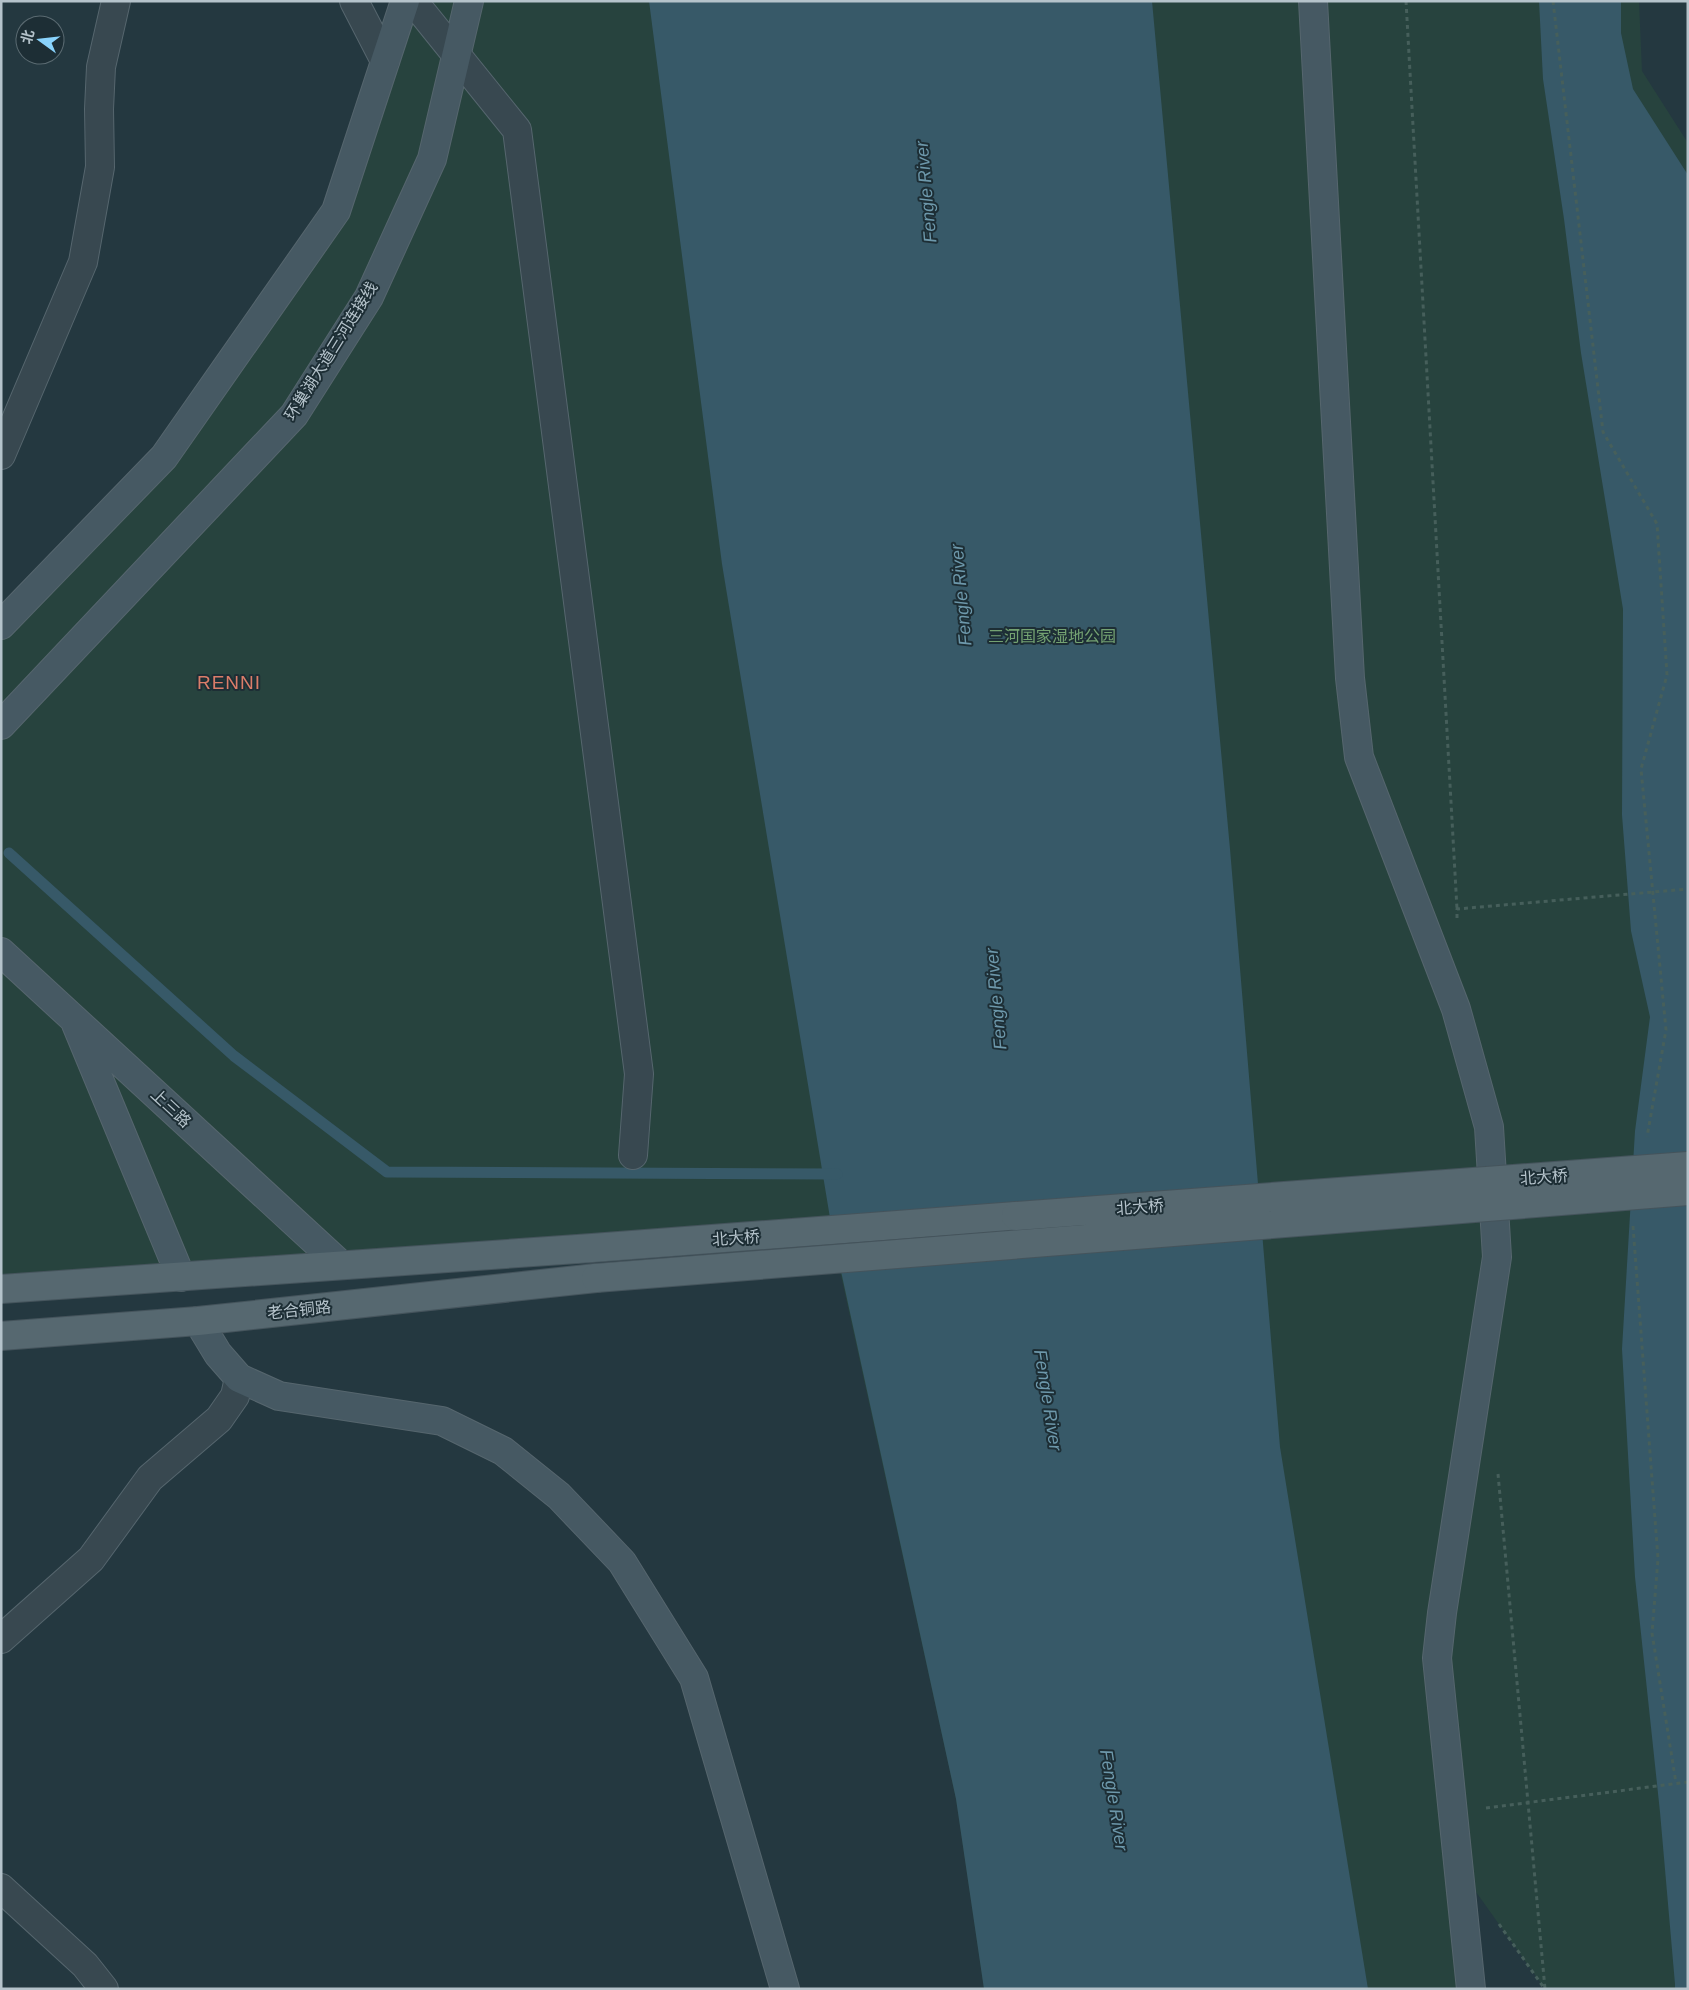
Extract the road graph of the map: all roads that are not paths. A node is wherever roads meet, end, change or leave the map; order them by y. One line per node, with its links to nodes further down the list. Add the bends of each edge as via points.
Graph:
1 (116, 1): 9 (street, via 101,67 100,167 83,262)
2 (354, 1): 8 (street)
3 (405, 1): 8 (street)
4 (413, 1): 7 (street)
5 (469, 1): 7 (street, 环巢湖大道三河连接线)
6 (1313, 1): 29 (street, via 1350,678 1359,757 1456,1009 1489,1127 1497,1257 1437,1658)
7 (457, 55): 11 (street, 环巢湖大道三河连接线, via 432,158 369,297 294,415); 14 (street, via 517,130 639,1074)
8 (386, 61): 10 (street, via 336,211 164,457)
9 (1, 455)
10 (1, 625)
11 (1, 724)
12 (1, 952): 13 (street, 上三路)
13 (72, 1016): 18 (street, 上三路); 19 (street)
14 (634, 1155)
15 (1688, 1166): 16 (main road, 北大桥, bridge)
16 (1639, 1182): 17 (main road, 北大桥, bridge); 18 (main road, 北大桥, bridge); 20 (main road, 北大桥, bridge)
17 (1688, 1191)
18 (341, 1266): 19 (main road)
19 (181, 1276): 21 (main road)
20 (596, 1278): 22 (main road, 老合铜路)
21 (1, 1288)
22 (198, 1321): 23 (main road, 老合铜路); 24 (street, via 218,1354)
23 (1, 1336)
24 (239, 1378): 25 (street, via 235,1396 218,1419 150,1478 91,1559); 28 (street, via 279,1396 451,1426 503,1451 559,1496 622,1562 694,1678)
25 (1, 1639)
26 (1, 1888): 27 (street, via 86,1965)
27 (104, 1989)
28 (785, 1989)
29 (1471, 1989)

